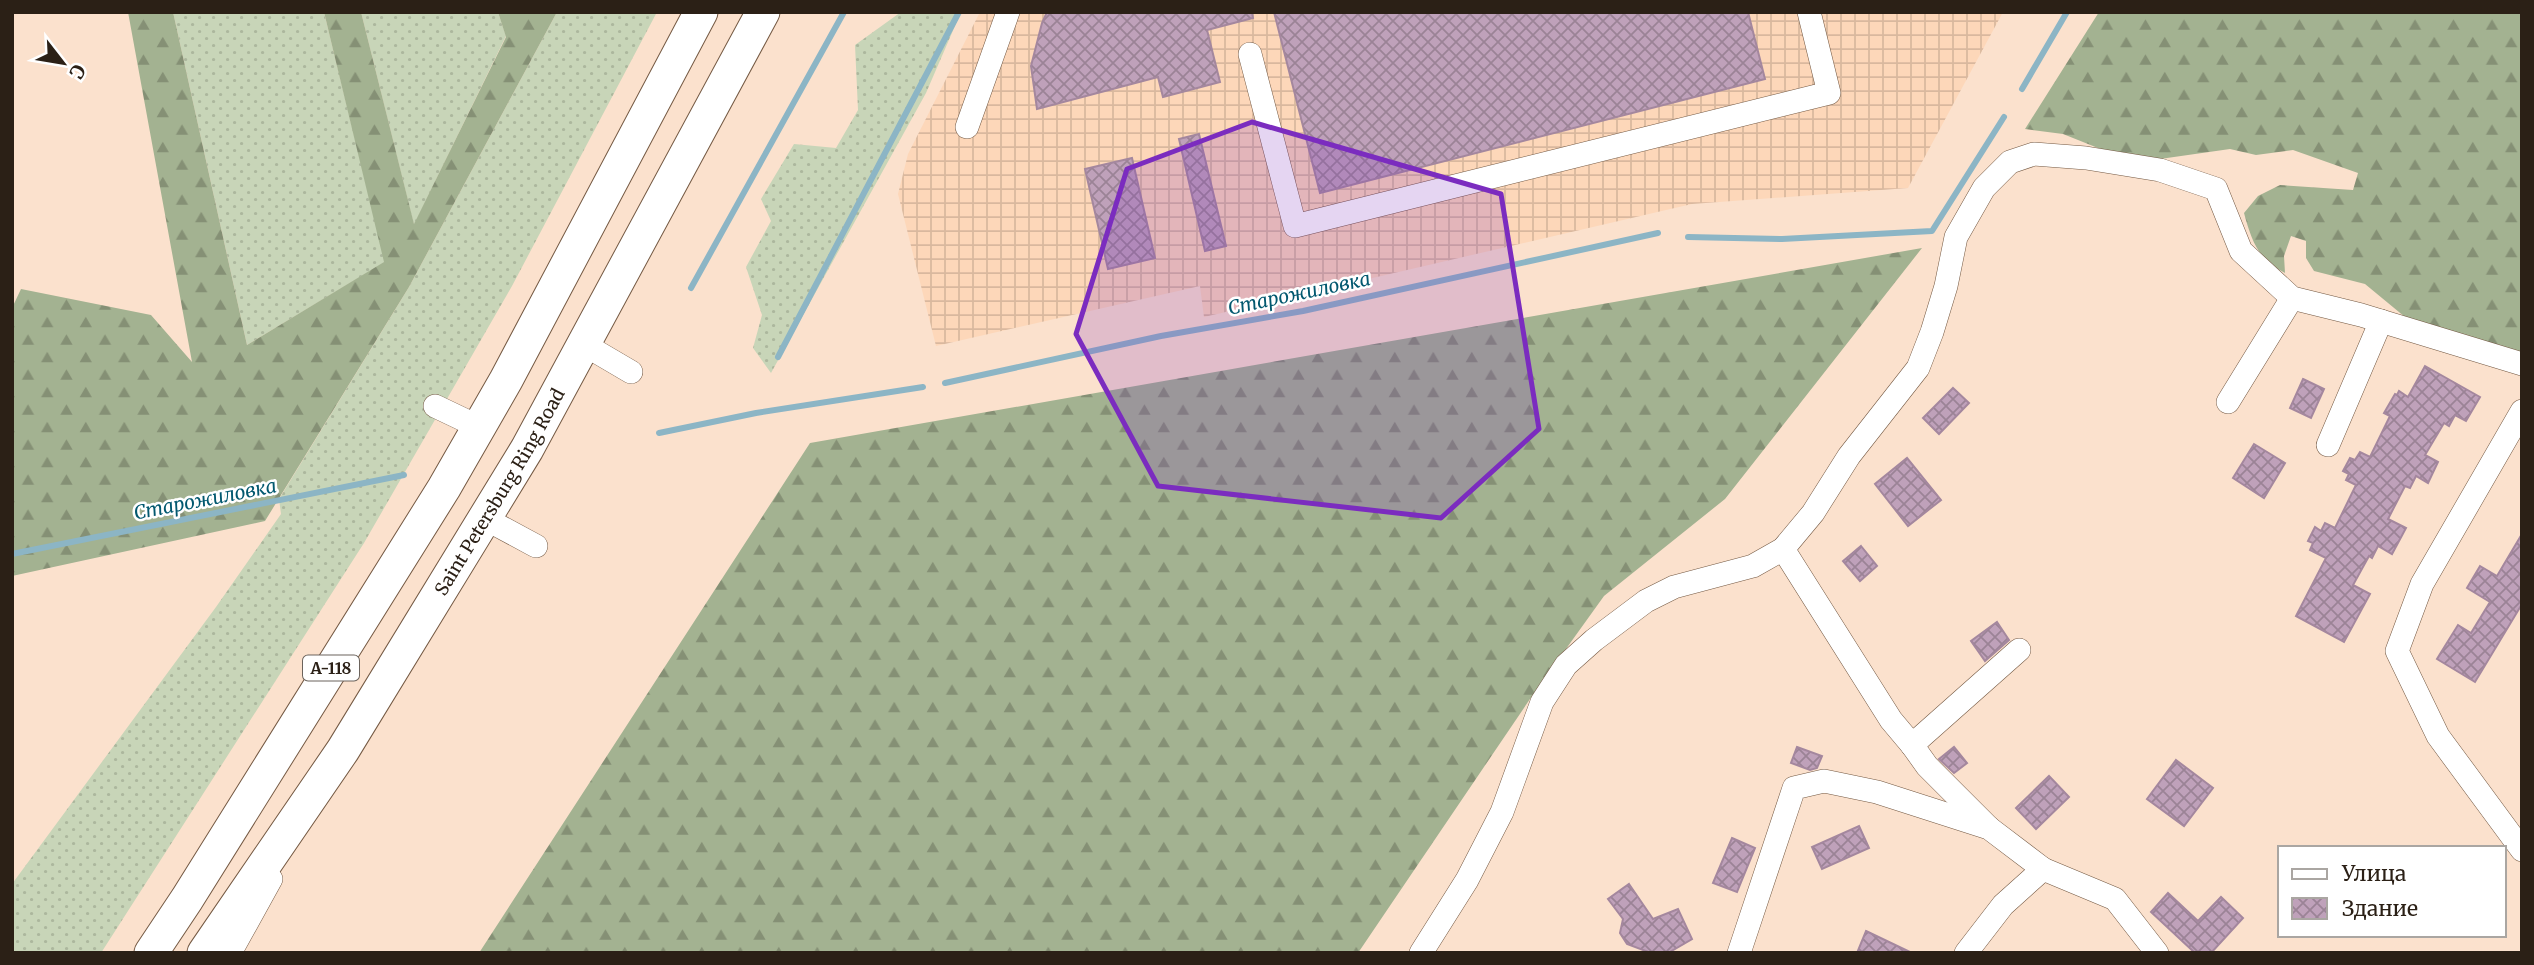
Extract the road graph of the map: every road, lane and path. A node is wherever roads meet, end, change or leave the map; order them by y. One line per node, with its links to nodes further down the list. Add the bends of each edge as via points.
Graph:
1 (701, 12): 15 (highway, А-118)
2 (762, 12): 9 (highway, Saint Petersburg Ring Road / А-118)
3 (1008, 12): 6 (street)
4 (1810, 12): 5 (street, via 1829,93 1295,226)
5 (1251, 54)
6 (967, 127)
7 (2292, 298): 8 (street); 12 (street); 19 (street, via 2241,251 2216,189 2160,170 2087,158 2034,154 2010,162 1984,188 1956,237 1933,332 1918,368)
8 (2371, 318): 10 (street); 16 (street)
9 (585, 345): 11 (street); 17 (highway, Saint Petersburg Ring Road / А-118)
10 (2522, 364)
11 (631, 372)
12 (2228, 402)
13 (435, 406): 15 (street)
14 (2522, 411): 24 (street, via 2422,584 2397,652 2438,736)
15 (479, 427): 26 (highway, А-118)
16 (2328, 444)
17 (484, 519): 18 (street); 22 (highway, Saint Petersburg Ring Road / А-118)
18 (536, 546)
19 (1783, 549): 21 (street, via 1891,720); 29 (street, via 1753,566 1674,587 1646,601 1566,665 1542,702 1502,812 1467,880)
20 (2020, 650): 21 (street)
21 (1912, 745): 23 (street)
22 (343, 750): 27 (highway, Saint Petersburg Ring Road / А-118); 28 (street)
23 (1989, 828): 25 (street); 30 (street, via 1877,792 1824,781 1794,788)
24 (2522, 850)
25 (2043, 869): 31 (street, via 2003,905); 32 (street, via 2115,900)
26 (151, 953)
27 (204, 953)
28 (230, 953)
29 (1421, 953)
30 (1739, 953)
31 (1966, 953)
32 (2157, 953)

